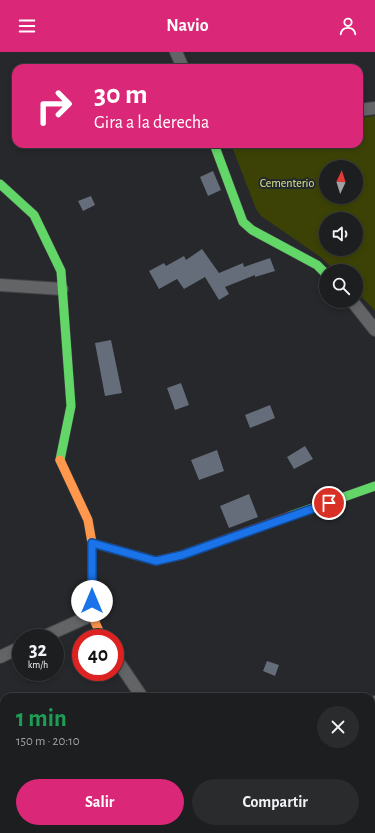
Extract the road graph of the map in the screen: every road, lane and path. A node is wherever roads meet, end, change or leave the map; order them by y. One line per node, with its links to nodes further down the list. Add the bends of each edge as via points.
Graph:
1 (176, 52): 2 (street)
2 (181, 64)
3 (375, 108): 4 (street)
4 (363, 110)
5 (215, 148): 7 (street, via 243,222 252,230)
6 (0, 184): 9 (street, via 34,215 61,271)
7 (319, 267)
8 (0, 285): 9 (street)
9 (62, 288): 13 (street, via 72,406 60,460 88,520)
10 (358, 308): 11 (street)
11 (375, 330)
12 (375, 486): 13 (street, via 182,555 156,561)
13 (92, 543): 14 (street)
14 (92, 615): 15 (street); 16 (street)
15 (61, 629)
16 (98, 629)
17 (12, 651): 18 (street)
18 (0, 657)
19 (124, 670): 20 (street)
20 (139, 693)

